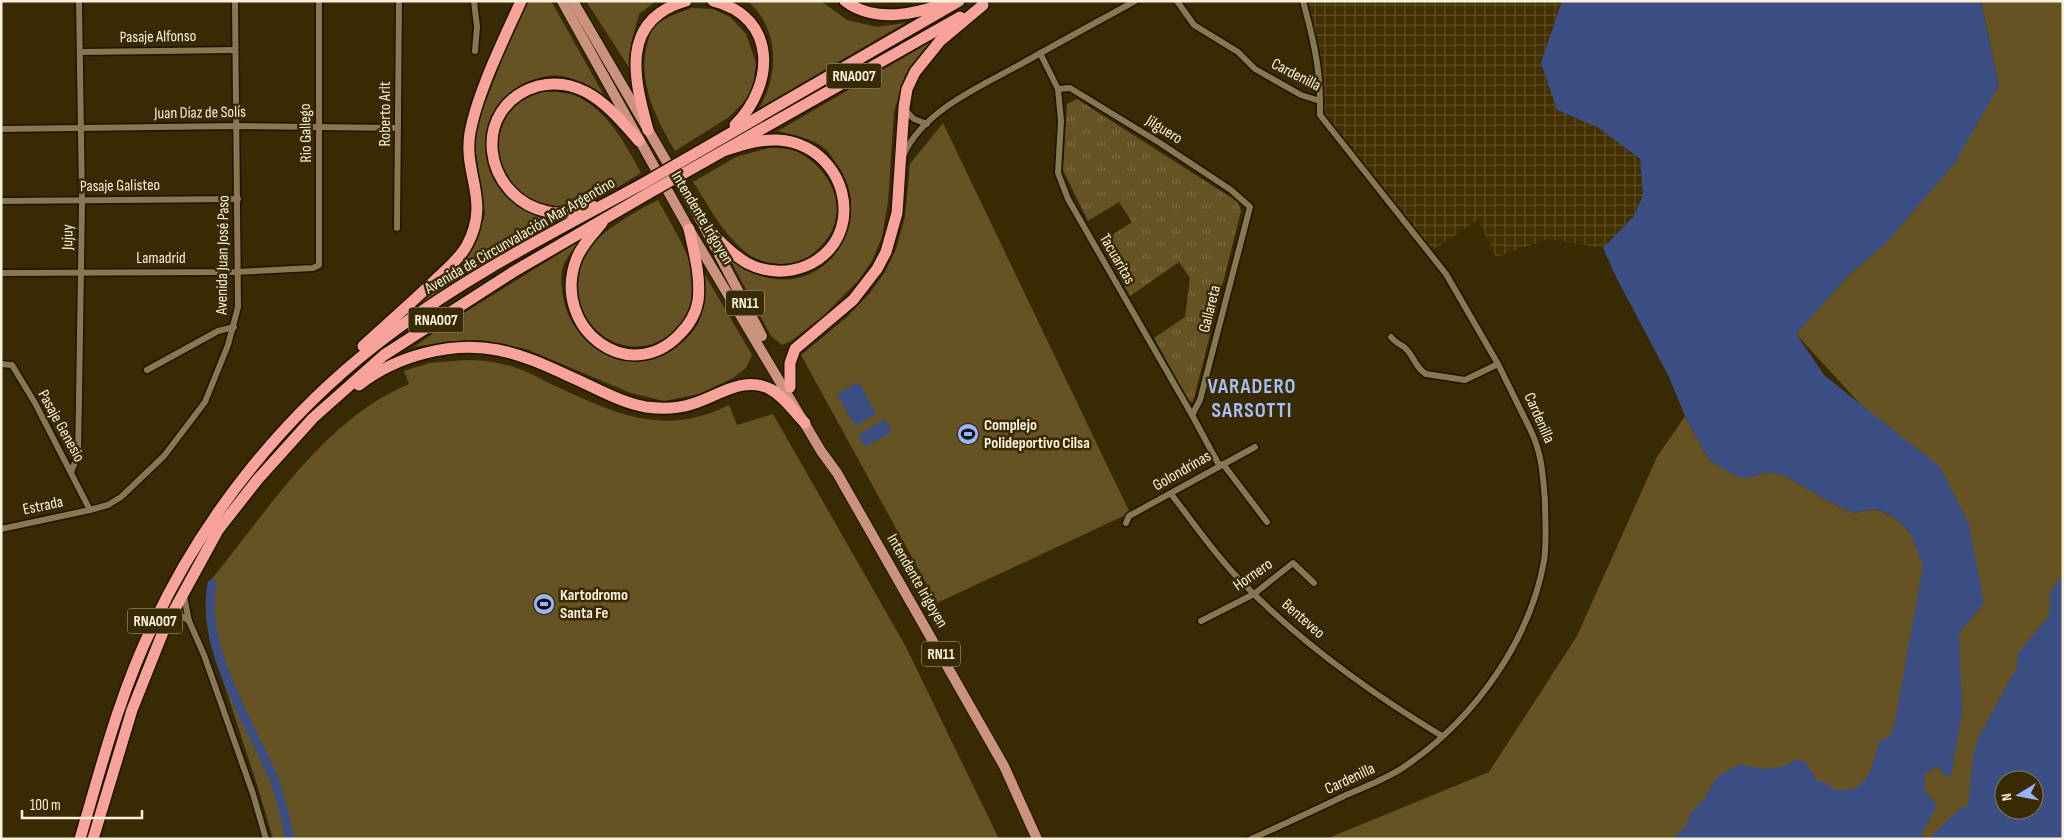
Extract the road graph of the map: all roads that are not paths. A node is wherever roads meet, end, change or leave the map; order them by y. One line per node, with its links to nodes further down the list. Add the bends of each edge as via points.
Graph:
1 (79, 1): 21 (street, Jujuy)
2 (235, 1): 19 (street, Avenida Juan José Paso)
3 (319, 1): 28 (street, Rio Gallego)
4 (399, 1): 30 (street, Roberto Arlt)
5 (474, 1): 20 (street)
6 (520, 1): 58 (highway, via 475,111 470,133 478,210 467,246)
7 (562, 1): 34 (main road, Intendente Irigoyen / RN11)
8 (573, 1): 32 (main road, Intendente Irigoyen / RN11)
9 (686, 1): 32 (highway, via 658,15 644,30 636,48 635,75)
10 (713, 1): 33 (highway, via 748,19 760,40 764,57 764,78 757,98)
11 (845, 1): 12 (highway, via 861,11 886,16)
12 (951, 1)
13 (959, 1): 33 (highway, RNA007)
14 (1135, 1): 22 (street)
15 (1177, 1): 24 (street, Cardenilla, via 1194,25 1238,52 1255,68 1301,95)
16 (1303, 1): 18 (street)
17 (1309, 1): 18 (street)
18 (1305, 10): 24 (street, via 1316,47)
19 (235, 50): 21 (street, Pasaje Alfonso); 27 (street, Avenida Juan José Paso)
20 (475, 51)
21 (80, 52): 29 (street, Jujuy)
22 (1040, 53): 23 (street, Tacuaritas); 26 (street, via 965,96)
23 (1058, 89): 43 (street, Jilguero, via 1070,88 1160,143 1231,190); 59 (street, Tacuaritas, via 1061,121 1059,179 1102,261)
24 (1320, 101): 55 (street, Cardenilla, via 1320,115 1446,274)
25 (904, 107): 26 (street, via 914,119); 35 (highway, RNA007, via 908,89 926,56 983,5); 37 (highway)
26 (927, 124): 37 (street, via 912,139)
27 (237, 126): 28 (street, Juan Díaz de Solís); 29 (street, Juan Díaz de Solís); 39 (street, Avenida Juan José Paso)
28 (319, 127): 30 (street, Juan Díaz de Solís); 48 (street, Rio Gallego)
29 (80, 128): 31 (street, Juan Díaz de Solís); 41 (street, Jujuy)
30 (398, 128): 46 (street, Roberto Arlt)
31 (1, 129)
32 (648, 130): 45 (main road, Intendente Irigoyen / RN11)
33 (725, 136): 36 (highway, Avenida de Circunvalación Mar Argentino / RNA007)
34 (639, 141): 42 (highway, via 606,106 587,92 564,84 546,84 529,89 515,97 497,120 492,138 492,158 498,176 511,193 528,205 548,212 573,212); 47 (main road, Intendente Irigoyen / RN11)
35 (726, 150): 36 (highway, Avenida de Circunvalación Mar Argentino / RNA007); 45 (highway, via 777,140 795,143 820,155 832,168 841,190 843,222 828,251 816,261 792,271 779,272 759,268 734,254)
36 (700, 158): 38 (highway, Avenida de Circunvalación Mar Argentino / RNA007, bridge)
37 (901, 162): 57 (highway, via 898,213 886,252 853,300 795,350 790,363)
38 (647, 188): 42 (highway, Avenida de Circunvalación Mar Argentino / RNA007); 44 (highway, Avenida de Circunvalación Mar Argentino / RNA007)
39 (238, 199): 41 (street, Pasaje Galisteo); 49 (street, Avenida Juan José Paso)
40 (1, 201): 41 (street, Pasaje Galisteo)
41 (82, 201): 51 (street, Jujuy)
42 (610, 202): 58 (highway, Avenida de Circunvalación Mar Argentino / RNA007, via 421,312 377,344)
43 (1250, 207): 59 (street, Gallareta, via 1200,400)
44 (609, 216): 47 (highway, via 576,259 571,295 575,311 589,335 602,345 625,353 641,354 660,349 677,338 692,319 698,301 698,287); 62 (highway, Avenida de Circunvalación Mar Argentino / RNA007, via 513,272 384,355 319,413)
45 (700, 219): 57 (main road, Intendente Irigoyen / RN11)
46 (398, 228)
47 (690, 229): 60 (main road, Intendente Irigoyen / RN11)
48 (319, 264): 49 (street, Lamadrid, via 313,268)
49 (236, 272): 51 (street, Lamadrid); 52 (street, Avenida Juan José Paso, via 238,307)
50 (1, 273): 51 (street, Lamadrid)
51 (81, 273): 64 (street, Jujuy, via 78,455)
52 (234, 327): 56 (street, via 218,331); 67 (street, Avenida Juan José Paso, via 205,402 173,445 121,497)
53 (1391, 337): 55 (street, via 1404,347 1426,374 1465,380)
54 (1, 364): 64 (street, Pasaje Genesio, via 14,368)
55 (1498, 364): 77 (street, Cardenilla, via 1539,447 1544,480 1544,561 1522,628 1502,664 1467,713)
56 (147, 370)
57 (790, 387): 65 (main road, Intendente Irigoyen / RN11, via 827,448)
58 (301, 410): 78 (highway, Avenida de Circunvalación Mar Argentino / RNA007, via 230,496 193,550 152,626 120,706)
59 (1192, 415): 63 (street, Tacuaritas)
60 (805, 423): 62 (highway, via 777,394 761,385 738,386 682,406 646,406 627,402 516,355 498,350 460,348 433,352 380,370); 65 (main road, Intendente Irigoyen / RN11)
61 (1255, 447): 63 (street, Golondrinas)
62 (284, 450): 72 (highway, RNA007, via 218,530)
63 (1221, 464): 66 (street, Golondrinas); 68 (street, Tacuaritas)
64 (71, 472): 67 (street, Pasaje Genesio)
65 (837, 473): 81 (main road, Intendente Irigoyen / RN11, via 1004,766)
66 (1171, 494): 69 (street, Golondrinas, via 1129,516); 73 (street, Benteveo, via 1227,566)
67 (90, 510): 70 (street, Estrada)
68 (1267, 522)
69 (1126, 524)
70 (1, 529)
71 (1314, 583): 73 (street, Hornero, via 1293,563)
72 (184, 591): 74 (highway, RNA007); 75 (street)
73 (1254, 594): 76 (street, Hornero); 77 (street, Benteveo, via 1337,666)
74 (170, 619): 75 (street, via 183,616); 79 (highway, RNA007, via 132,710)
75 (189, 621): 80 (street, via 204,655)
76 (1201, 621)
77 (1442, 736): 82 (street, Cardenilla, via 1390,775)
78 (80, 839)
79 (93, 839)
80 (266, 839)
81 (1037, 839)
82 (1251, 839)

